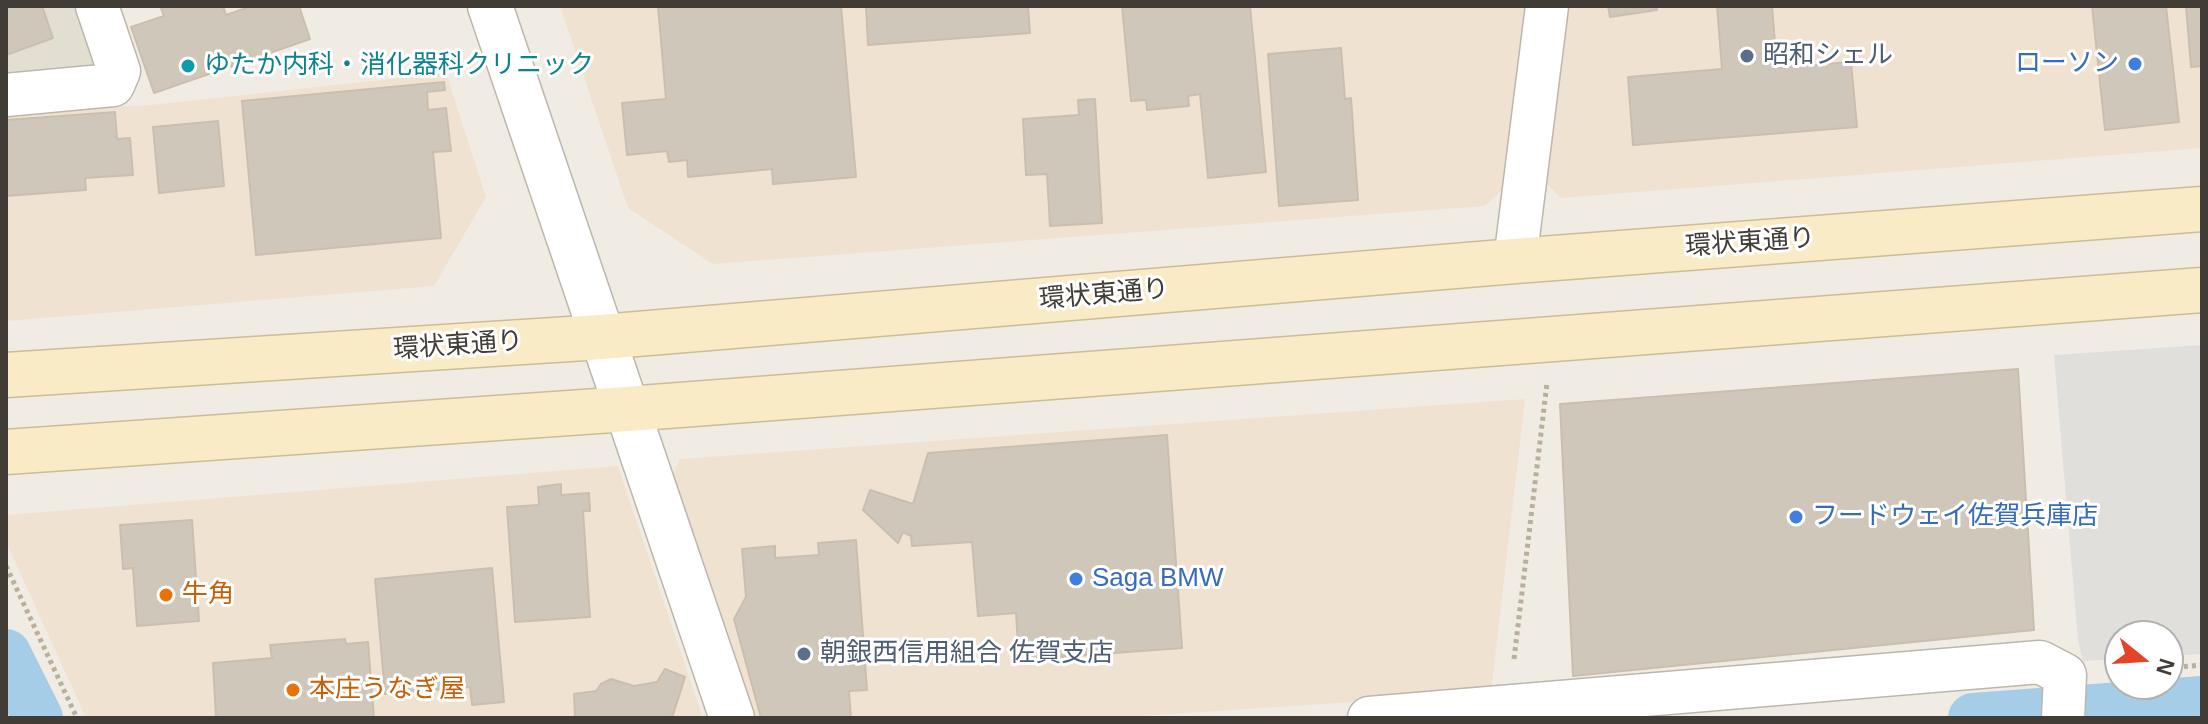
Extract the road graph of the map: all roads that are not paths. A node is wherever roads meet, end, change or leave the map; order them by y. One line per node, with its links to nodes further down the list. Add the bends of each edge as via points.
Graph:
1 (97, 6): 4 (street, via 119,71 113,85)
2 (490, 6): 8 (street)
3 (1547, 6): 6 (street)
4 (6, 95)
5 (2202, 209): 6 (main road, 環状東通り)
6 (1515, 261): 8 (main road, 環状東通り)
7 (2202, 290): 10 (main road)
8 (601, 337): 9 (main road, 環状東通り); 10 (street)
9 (6, 375)
10 (627, 409): 11 (main road); 12 (street)
11 (6, 452)
12 (732, 718)
13 (1369, 718): 14 (street, via 2040,662 2065,675)
14 (2063, 718)

